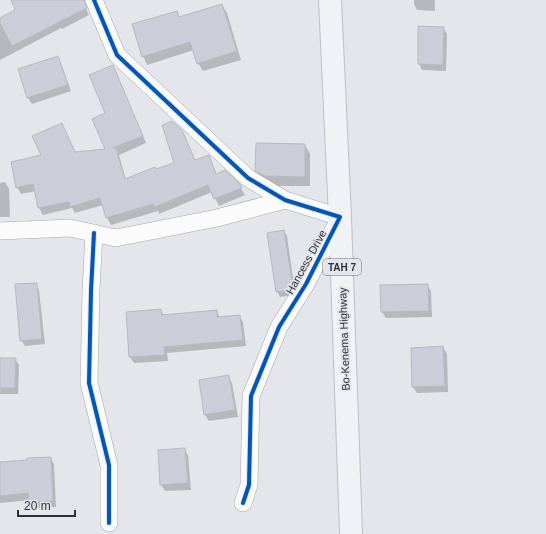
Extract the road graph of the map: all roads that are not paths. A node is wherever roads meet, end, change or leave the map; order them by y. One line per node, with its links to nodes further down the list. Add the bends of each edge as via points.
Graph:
1 (94, 0): 3 (street, Hancess Drive, via 117,55 248,178)
2 (330, 0): 4 (highway, Bo-Kenema Highway / TAH 7)
3 (285, 200): 4 (street, Hancess Drive); 6 (street, via 217,218 116,238)
4 (340, 218): 7 (street, Hancess Drive, via 306,284 278,327 251,396 249,485); 9 (highway, Bo-Kenema Highway / TAH 7)
5 (0, 231): 6 (street, via 70,228)
6 (94, 233): 8 (street, via 90,290 89,383 109,465)
7 (243, 503)
8 (109, 523)
9 (351, 534)

